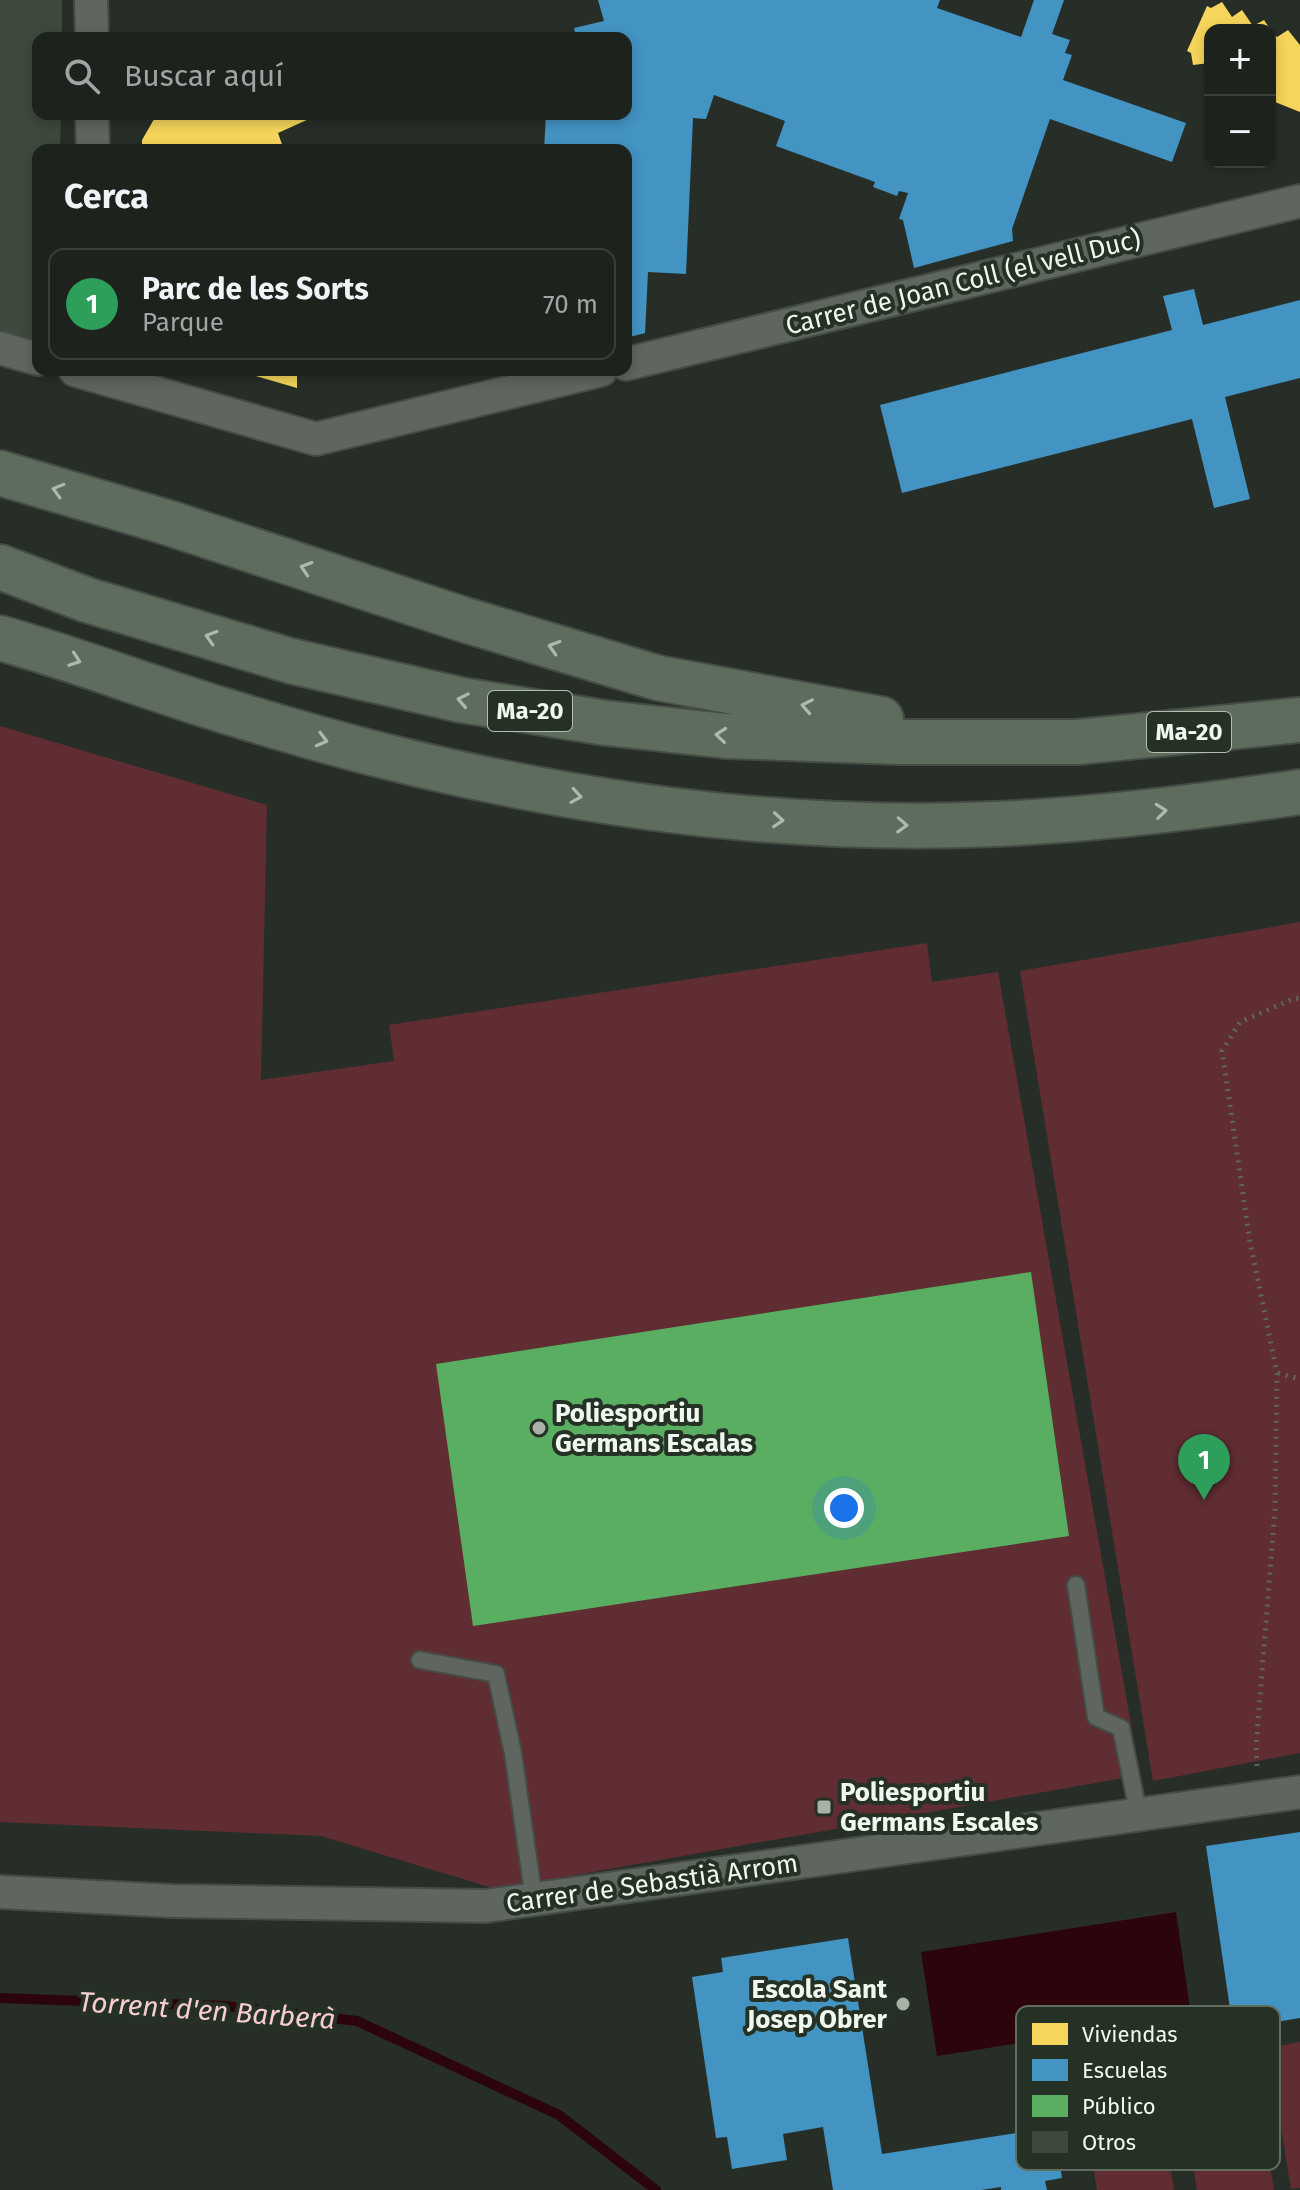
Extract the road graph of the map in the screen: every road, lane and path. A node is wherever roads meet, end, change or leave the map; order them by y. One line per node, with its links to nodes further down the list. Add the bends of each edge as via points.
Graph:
1 (91, 0): 2 (street)
2 (92, 32)
3 (92, 120): 4 (street)
4 (93, 144)
5 (1300, 201): 8 (street, Carrer de Joan Coll (el vell Duc))
6 (0, 348): 7 (street)
7 (32, 357)
8 (632, 363)
9 (102, 376): 10 (street, via 316,439)
10 (576, 376)
11 (0, 473): 15 (highway, one-way to 11, via 895,722 658,678)
12 (0, 567): 15 (highway, Ma-20, one-way to 12, via 726,736 504,707 291,661 87,600)
13 (0, 638): 16 (highway, one-way to 16, via 221,710 389,757 645,806 824,823 982,825 1157,811)
14 (1300, 720): 15 (highway, Ma-20)
15 (1078, 742)
16 (1300, 792)
17 (1300, 999): 18 (path, via 1240,1022 1222,1051 1250,1242)
18 (1277, 1373): 19 (path); 23 (path, via 1275,1510 1256,1747)
19 (1300, 1379)
20 (1076, 1585): 24 (lane, via 1096,1717 1121,1728)
21 (420, 1660): 26 (lane, via 496,1674)
22 (1300, 1792): 23 (street, Carrer de Sebastià Arrom)
23 (1259, 1799): 24 (street, Carrer de Sebastià Arrom)
24 (1139, 1816): 26 (street, Carrer de Sebastià Arrom)
25 (0, 1892): 26 (street, Carrer de Sebastià Arrom, via 173,1901 486,1906)
26 (534, 1899)

